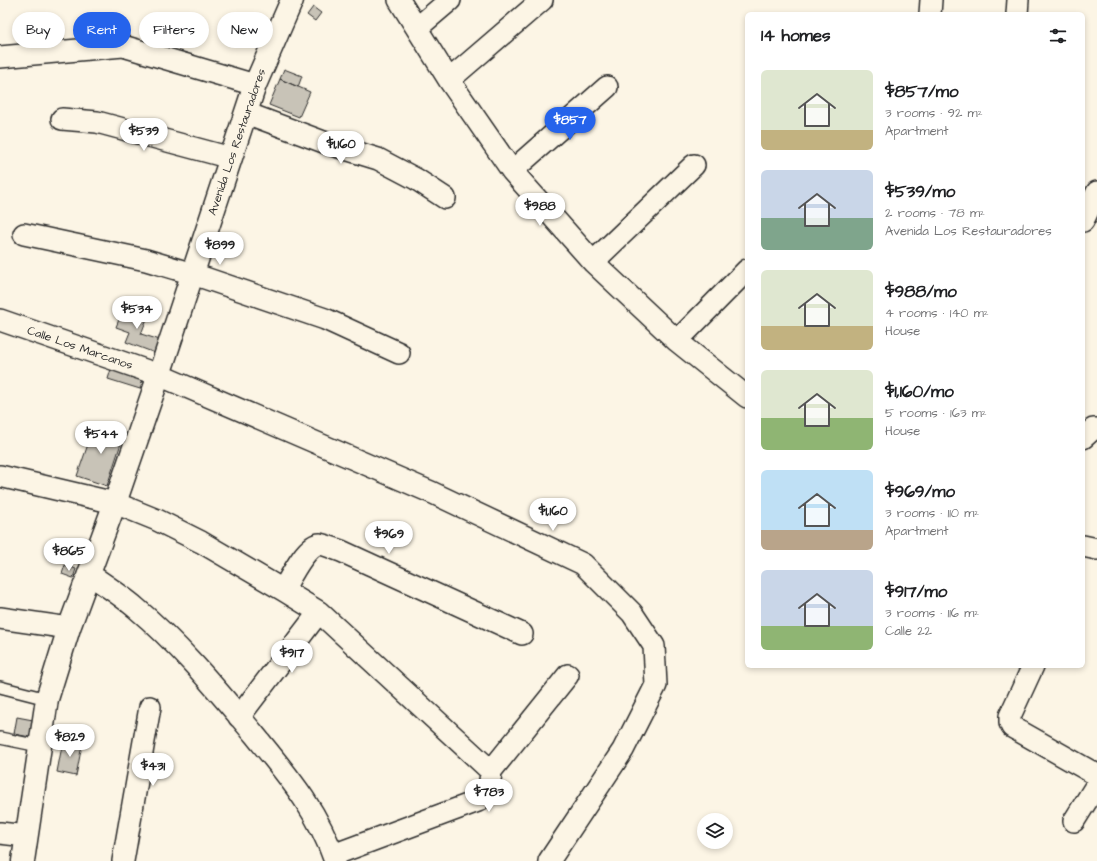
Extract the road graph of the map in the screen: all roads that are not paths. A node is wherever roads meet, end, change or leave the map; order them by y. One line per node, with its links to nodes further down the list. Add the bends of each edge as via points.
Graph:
1 (292, 0): 12 (street, Avenida Los Restauradores)
2 (399, 0): 9 (street)
3 (450, 0): 9 (street)
4 (542, 0): 11 (street)
5 (931, 0): 7 (street)
6 (1018, 0): 8 (street)
7 (930, 12)
8 (1017, 12)
9 (417, 28): 11 (street)
10 (0, 57): 12 (street, via 123,46)
11 (449, 80): 18 (street)
12 (255, 85): 14 (street, Avenida Los Restauradores)
13 (606, 87): 18 (street)
14 (246, 113): 16 (street, Avenida Los Restauradores); 20 (street, via 378,159)
15 (62, 119): 16 (street, via 97,122)
16 (231, 158): 25 (street, Avenida Los Restauradores)
17 (694, 165): 23 (street)
18 (512, 171): 23 (street)
19 (1097, 192): 21 (street)
20 (445, 198)
21 (1085, 217)
22 (24, 234): 25 (street, via 146,260)
23 (593, 262): 27 (street)
24 (745, 272): 27 (street)
25 (193, 274): 28 (street, via 325,319); 29 (street, Avenida Los Restauradores)
26 (0, 320): 29 (street, Calle Los Marcanos)
27 (678, 341): 30 (street)
28 (399, 353)
29 (160, 376): 34 (street, Avenida Los Restauradores); 58 (street, Calle Los Marcanos, via 432,493 583,564 632,613 654,646 656,685 623,750)
30 (745, 395)
31 (1097, 429): 32 (street, via 1093,429)
32 (1085, 436)
33 (0, 476): 34 (street)
34 (115, 503): 35 (street, Avenida Los Restauradores); 36 (street, via 201,542)
35 (89, 574): 39 (street, Avenida Los Restauradores); 46 (street, via 135,607 171,640)
36 (282, 590): 37 (street); 40 (street, via 307,551 313,545 320,544 341,551)
37 (319, 612): 46 (street); 49 (street)
38 (0, 618): 39 (street)
39 (69, 628): 44 (street, Avenida Los Restauradores)
40 (522, 634)
41 (1032, 668): 50 (street, via 1010,716 1012,727)
42 (568, 675): 49 (street)
43 (0, 687): 44 (lane)
44 (47, 699): 48 (street, Avenida Los Restauradores)
45 (150, 707): 57 (street)
46 (239, 717): 55 (street, via 310,807)
47 (0, 738): 48 (lane)
48 (39, 746): 54 (street, Avenida Los Restauradores)
49 (491, 770): 55 (street, via 490,786 478,801)
50 (1097, 775)
51 (1097, 784): 52 (street)
52 (1074, 821)
53 (0, 833): 54 (street)
54 (26, 836): 56 (street, Avenida Los Restauradores)
55 (334, 858)
56 (23, 861)
57 (123, 861)
58 (549, 861)

